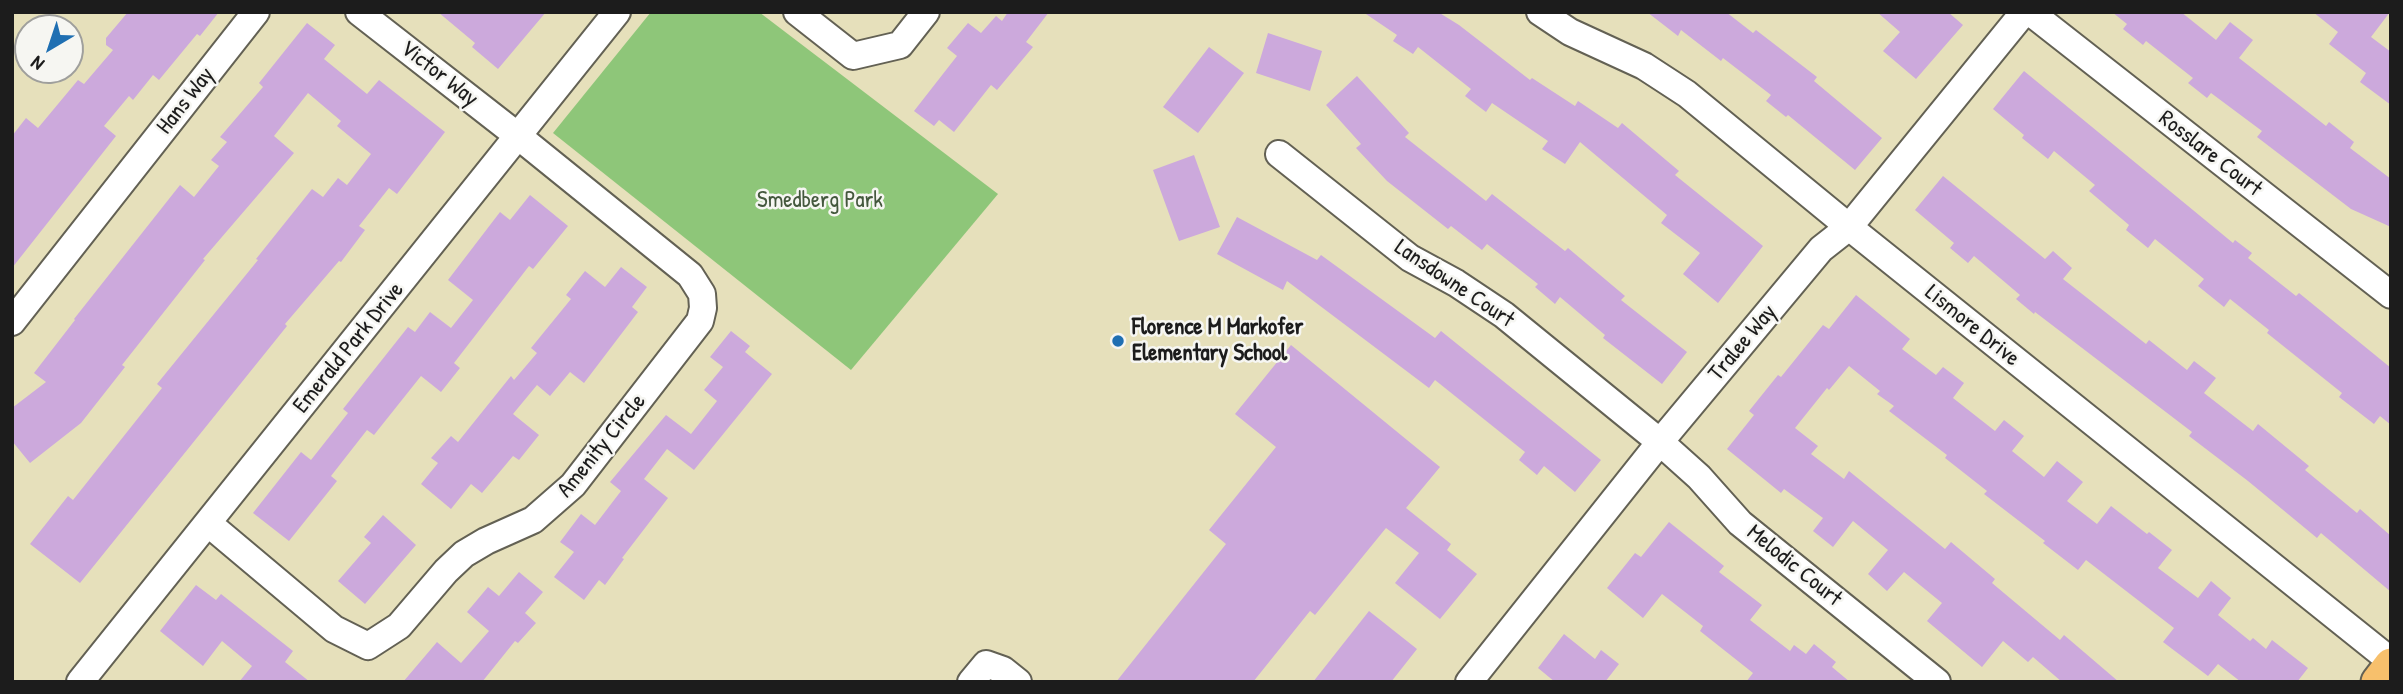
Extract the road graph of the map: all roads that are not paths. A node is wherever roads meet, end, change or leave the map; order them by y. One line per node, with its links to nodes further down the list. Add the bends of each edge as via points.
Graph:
1 (256, 12): 13 (street, Hans Way)
2 (359, 12): 9 (street, Victor Way)
3 (617, 12): 9 (street, Emerald Park Drive)
4 (797, 12): 5 (street, via 853,57 900,45)
5 (926, 12)
6 (1540, 12): 11 (street, Lismore Drive, via 1570,32 1666,79)
7 (2024, 12): 11 (street, Tralee Way)
8 (2030, 12): 12 (street, Rosslare Court)
9 (518, 136): 15 (street, Emerald Park Drive); 15 (street, Amenity Circle, via 690,275 702,294 703,308 694,331 573,485 533,520 464,554 399,626 368,646 334,629)
10 (1279, 154): 14 (street, Lansdowne Court, via 1410,258 1504,315)
11 (1849, 227): 14 (street, Tralee Way, via 1821,249); 16 (street, Lismore Drive)
12 (2391, 295)
13 (12, 322)
14 (1660, 442): 17 (street, Tralee Way); 21 (street, Melodic Court, via 1740,523)
15 (209, 524): 18 (street, Emerald Park Drive)
16 (2391, 663): 22 (main road)
17 (1472, 681)
18 (80, 682)
19 (971, 682): 20 (street, via 986,664)
20 (1018, 682)
21 (1937, 682)
22 (2378, 682)

